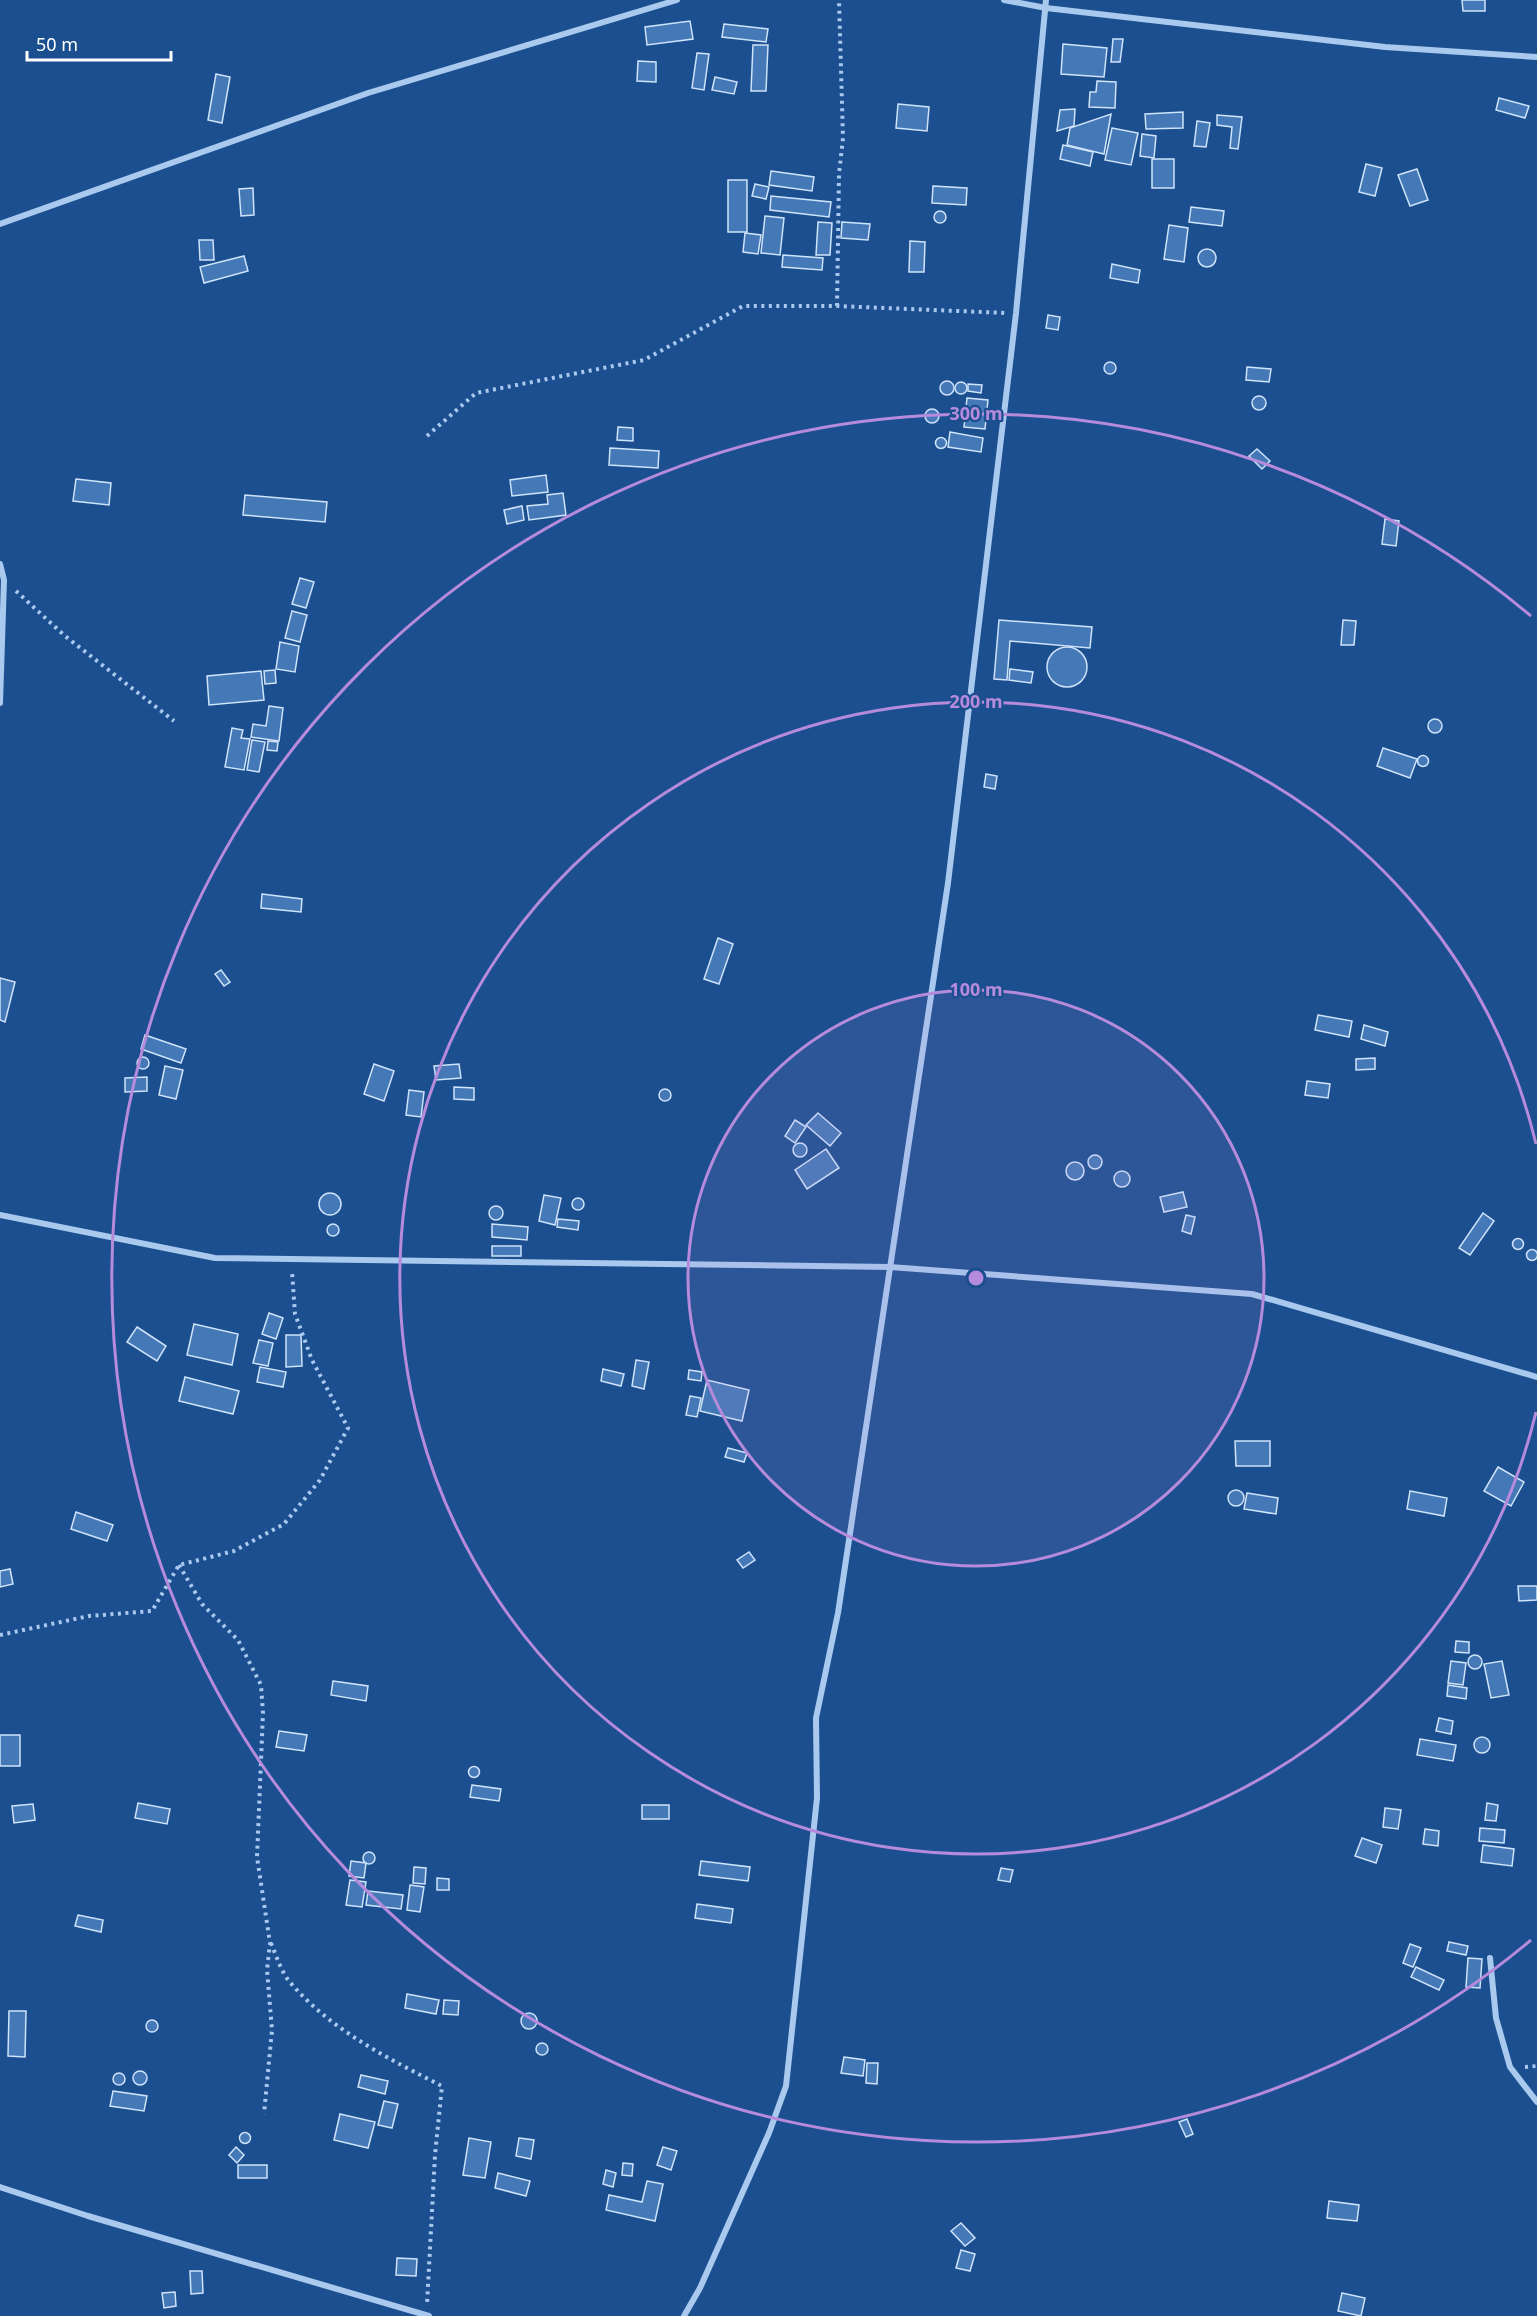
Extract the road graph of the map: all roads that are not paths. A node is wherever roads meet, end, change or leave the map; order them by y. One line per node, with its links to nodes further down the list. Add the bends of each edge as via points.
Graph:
1 (677, 0): 6 (street, via 368,93)
2 (1004, 0): 4 (street)
3 (1046, 0): 4 (street)
4 (1046, 8): 5 (street, via 1385,47); 10 (street, via 1016,313 948,883)
5 (1537, 57)
6 (0, 224)
7 (0, 564): 8 (street, via 4,580)
8 (0, 704)
9 (0, 1215): 10 (street, via 215,1257)
10 (890, 1267): 11 (street, via 1252,1294); 16 (street, via 838,1613 816,1718 817,1798 786,2086 769,2133)
11 (1537, 1377)
12 (1490, 1958): 13 (street, via 1496,2018 1509,2067)
13 (1537, 2102)
14 (0, 2187): 15 (street)
15 (428, 2316)
16 (684, 2316)

